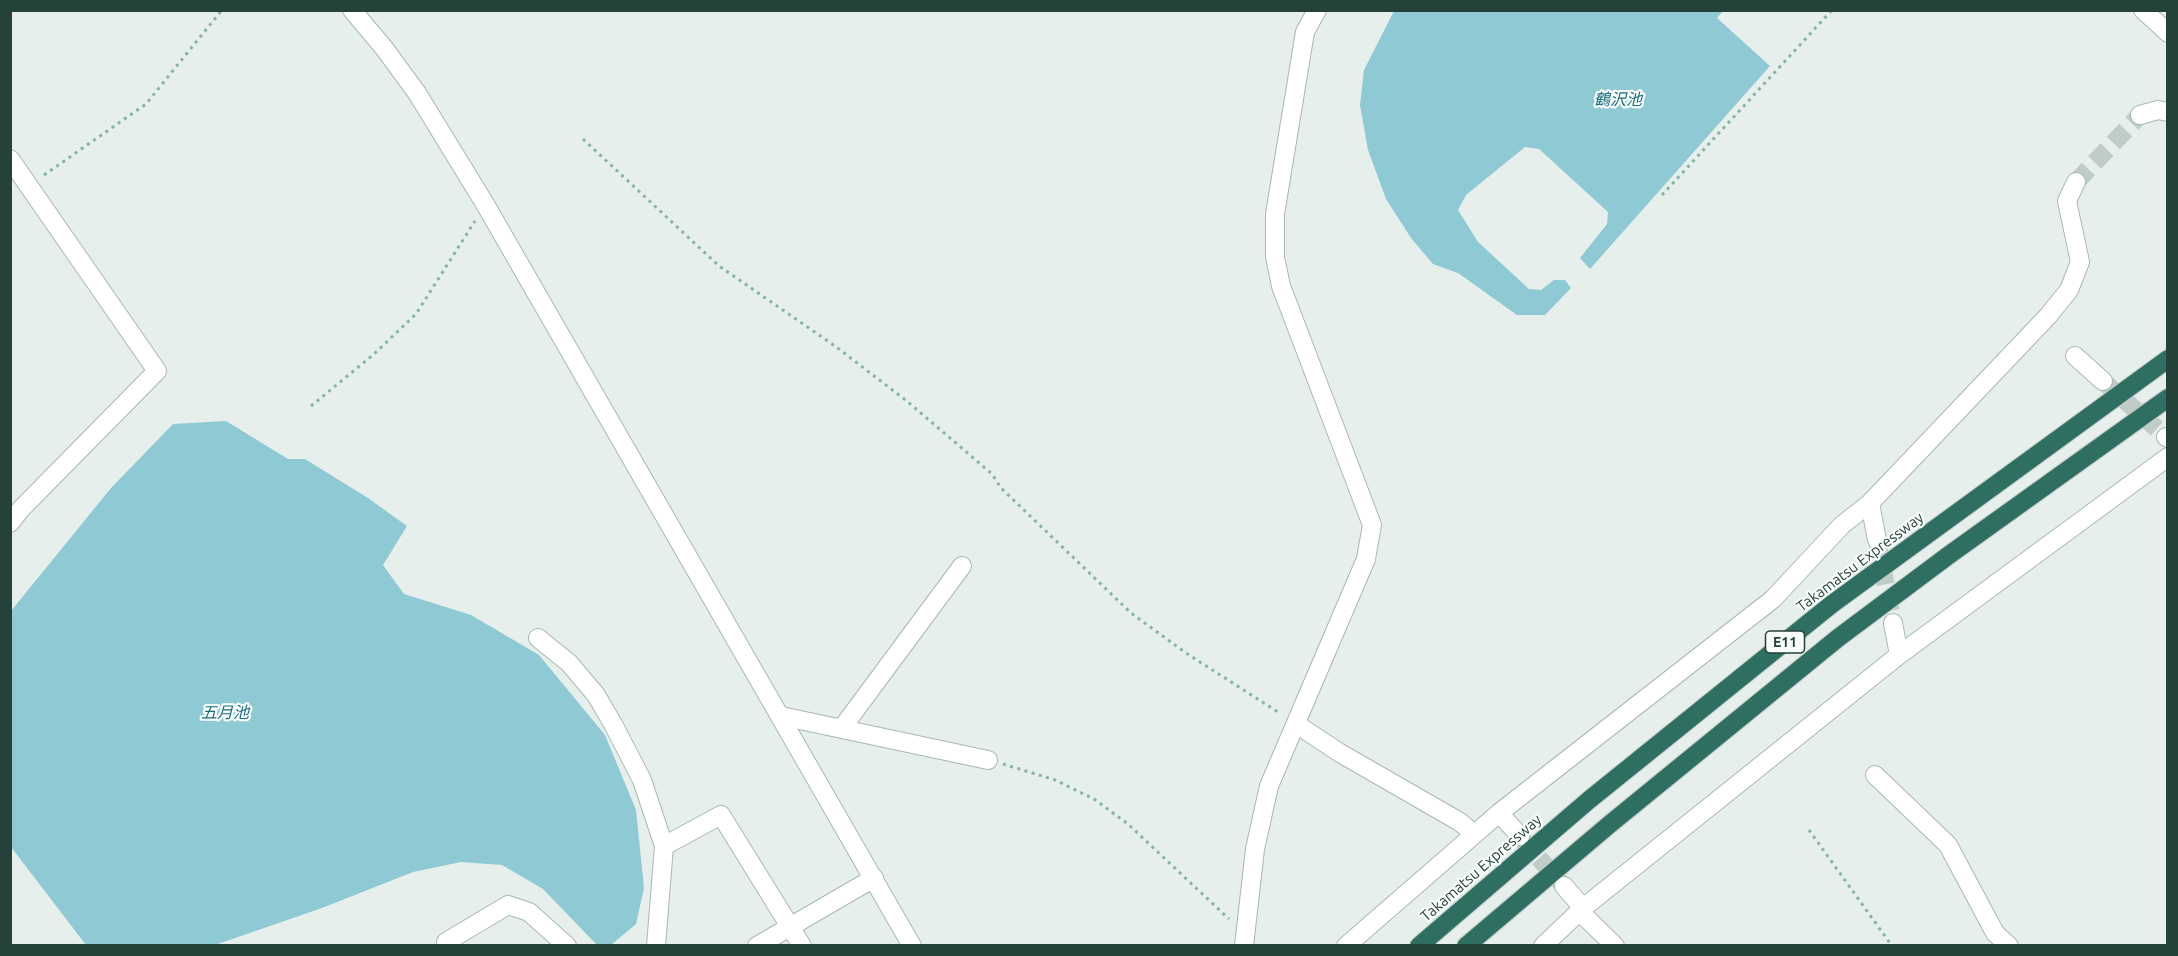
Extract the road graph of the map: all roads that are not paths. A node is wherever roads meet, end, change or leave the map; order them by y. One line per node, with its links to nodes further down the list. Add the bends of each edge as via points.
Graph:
1 (352, 10): 21 (street, via 417,93 485,204)
2 (1317, 10): 22 (street, via 1303,43 1275,214 1275,257 1281,286 1372,525 1366,559)
3 (2143, 10): 4 (street)
4 (2168, 33)
5 (2168, 112): 6 (street, via 2158,110)
6 (2140, 115)
7 (10, 159): 15 (street, via 157,371)
8 (2076, 182): 14 (street, via 2067,201 2080,262 2069,290 2049,316)
9 (2075, 356): 11 (street)
10 (2168, 359): 42 (highway, Takamatsu Expressway / E11, via 1832,604 1589,800)
11 (2103, 381)
12 (2168, 398): 43 (highway, E11, via 1838,638)
13 (2168, 457): 20 (street)
14 (1870, 503): 16 (street); 26 (street, via 1842,525 1773,599)
15 (10, 523)
16 (1877, 540)
17 (962, 566): 23 (street)
18 (1893, 623): 20 (street)
19 (538, 638): 29 (street, via 570,663 596,695 642,780)
20 (1899, 655): 32 (street)
21 (781, 716): 23 (street); 30 (street)
22 (1296, 724): 27 (street); 34 (street, via 1269,786 1255,849)
23 (842, 728): 24 (street)
24 (988, 760)
25 (1875, 775): 46 (street, via 1948,845 1995,933)
26 (1499, 813): 27 (street); 28 (street)
27 (1474, 834): 41 (street)
28 (1520, 836)
29 (664, 846): 33 (street, via 721,815); 37 (street)
30 (874, 878): 33 (street); 40 (street)
31 (1564, 886): 32 (street)
32 (1581, 910): 44 (street); 45 (street)
33 (790, 926): 38 (street); 39 (street)
34 (1245, 940)
35 (448, 945): 36 (street, via 446,942 508,906 529,912)
36 (567, 945)
37 (656, 945)
38 (757, 945)
39 (802, 945)
40 (912, 945)
41 (1346, 945)
42 (1419, 945)
43 (1466, 945)
44 (1543, 945)
45 (1615, 945)
46 (2009, 945)

